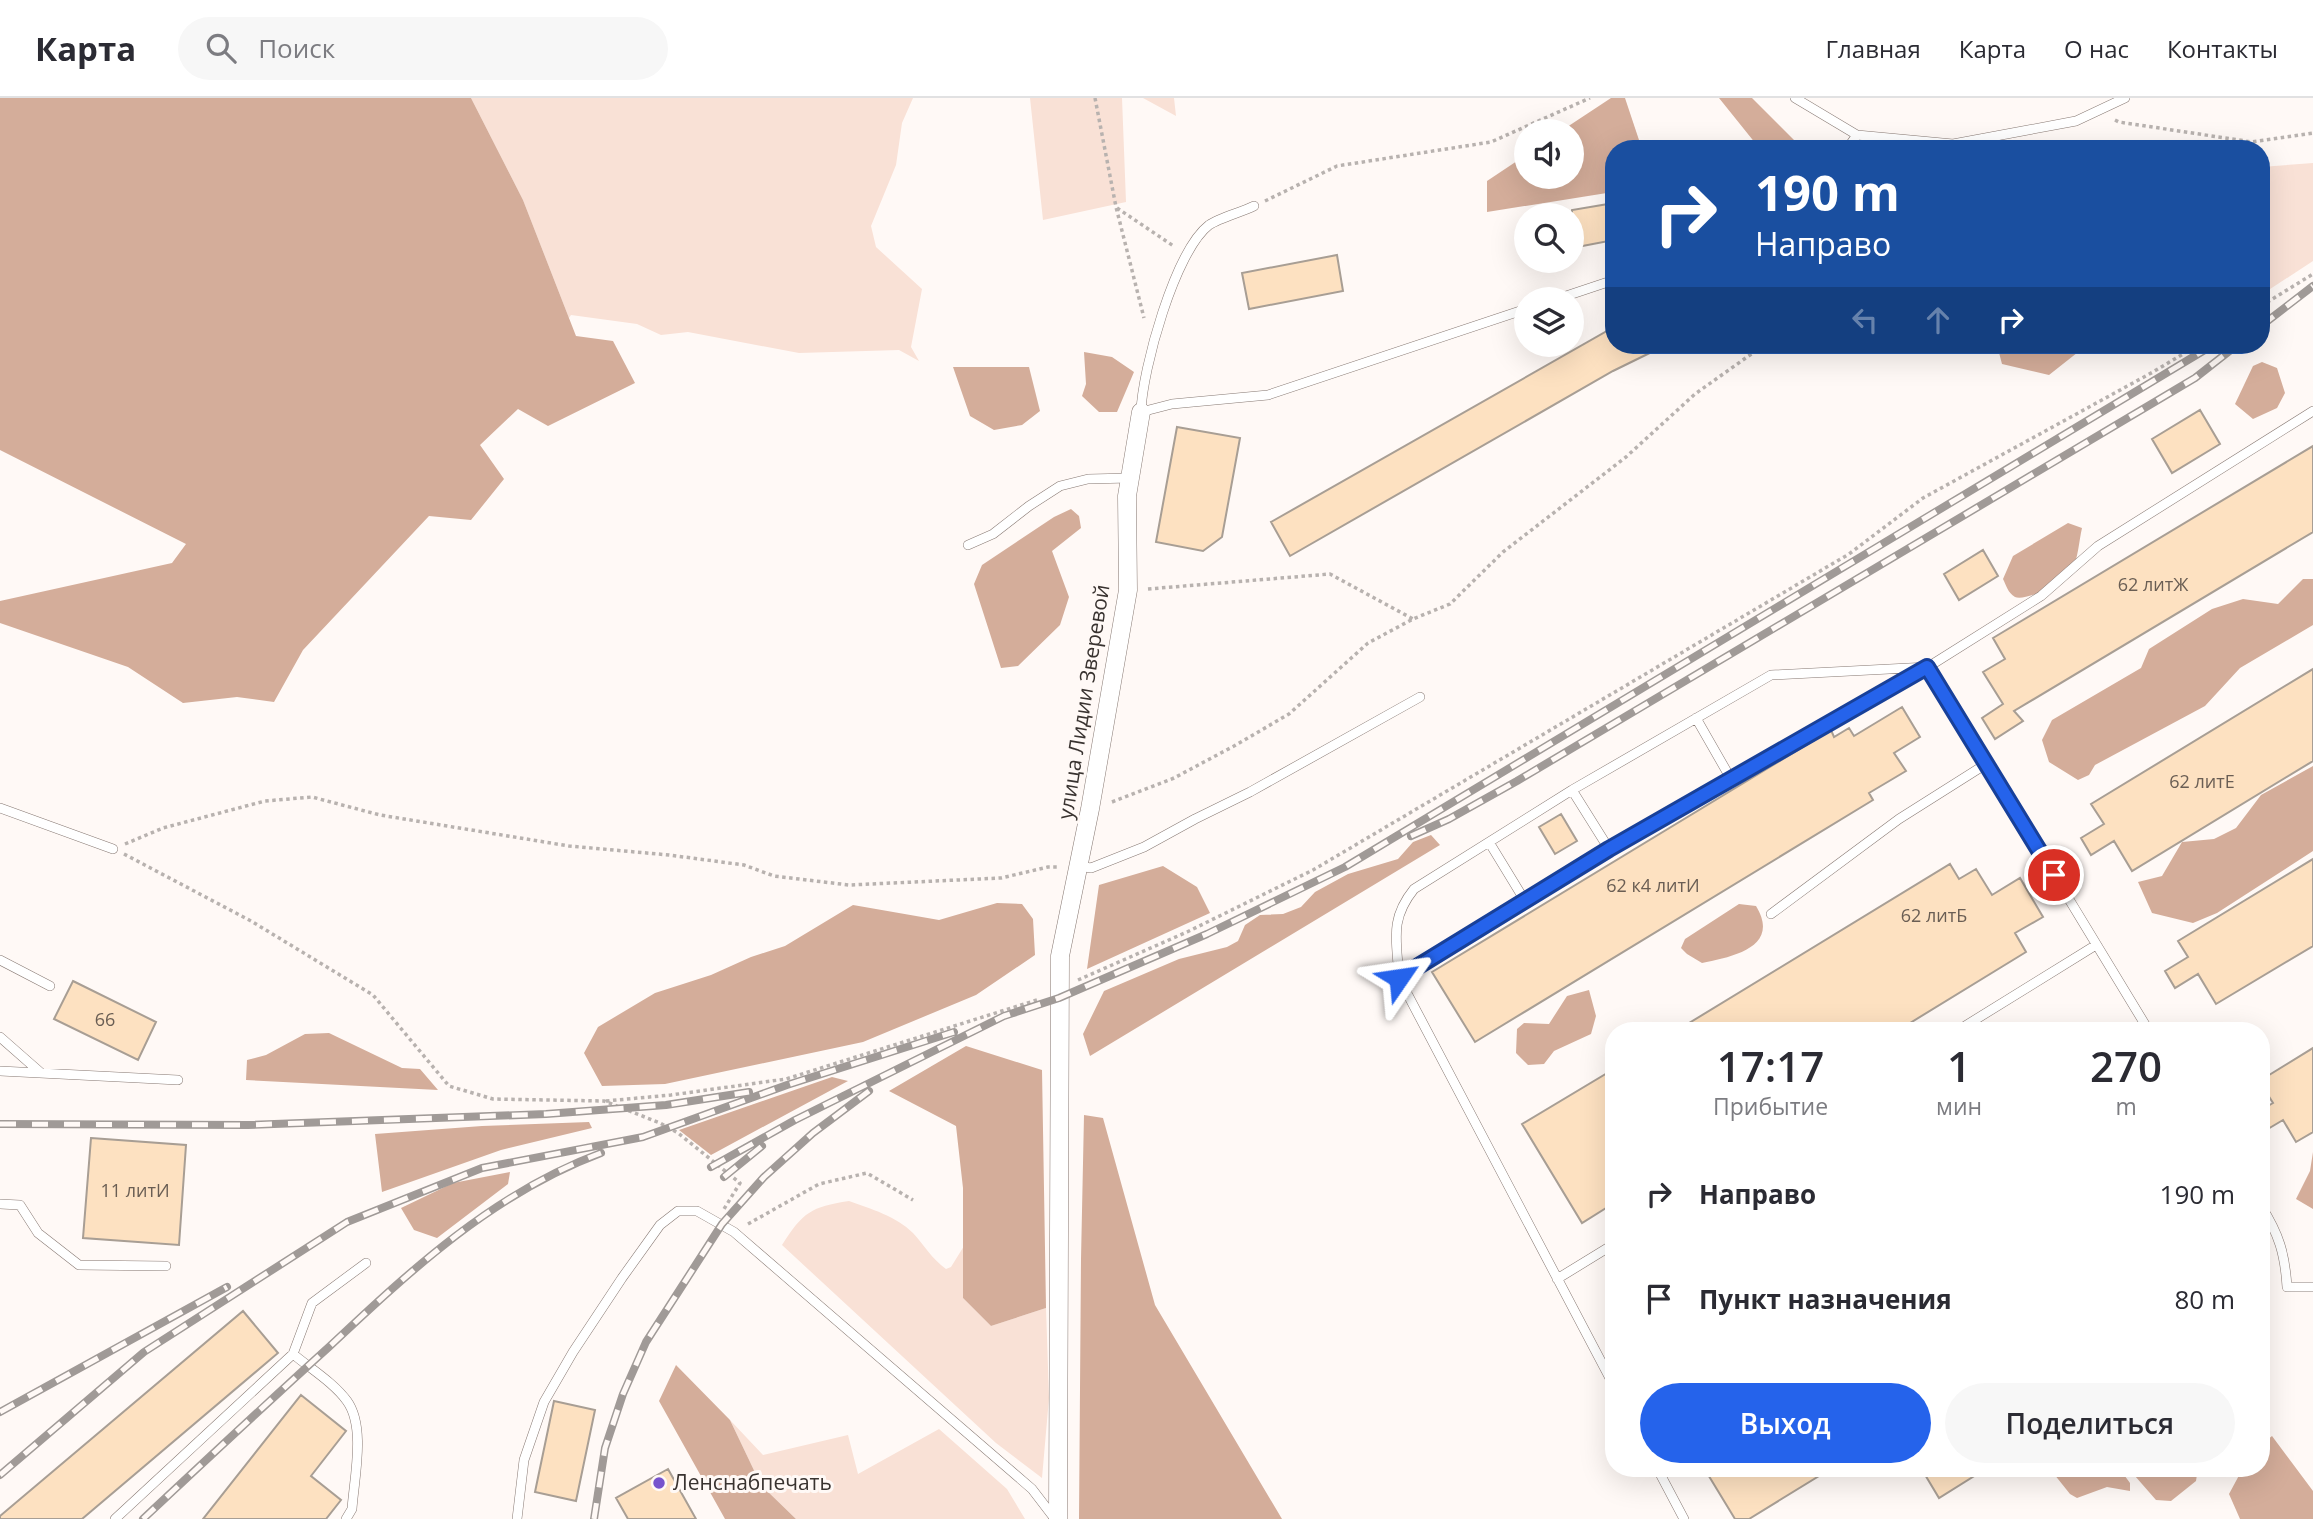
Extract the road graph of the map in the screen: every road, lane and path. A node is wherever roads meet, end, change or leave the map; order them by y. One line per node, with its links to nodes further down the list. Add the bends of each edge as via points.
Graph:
1 (1095, 98): 14 (path)
2 (1590, 98): 13 (path, via 1490,142 1337,166)
3 (1795, 98): 7 (lane)
4 (2125, 98): 5 (lane)
5 (2102, 108): 10 (lane, via 2076,121); 11 (path, via 2119,122)
6 (2313, 133): 12 (path)
7 (1857, 135): 8 (lane); 9 (lane)
8 (1853, 140)
9 (1910, 140)
10 (1974, 140)
11 (2239, 140)
12 (2266, 140)
13 (1254, 206): 15 (lane, via 1209,225)
14 (1116, 207): 15 (path); 21 (path, via 1144,317)
15 (1187, 255): 21 (lane)
16 (2313, 274): 19 (path)
17 (1605, 283): 18 (lane)
18 (1584, 290)
19 (2270, 300)
20 (1514, 313): 25 (lane, via 1268,395 1172,404)
21 (1155, 333): 25 (lane)
22 (1751, 354): 29 (path, via 1695,394 1626,457 1503,552 1450,604)
23 (2183, 354): 48 (path, via 1923,498 1849,554 1313,870)
24 (2313, 411): 30 (lane, via 2098,546 2040,596)
25 (1141, 412): 26 (street, улица Лидии Зверевой)
26 (1130, 478): 27 (lane, via 1088,479 1060,486 993,534); 28 (street, улица Лидии Зверевой)
27 (968, 545)
28 (1128, 590): 29 (path, via 1330,574); 37 (street, улица Лидии Зверевой)
29 (1413, 620): 37 (path, via 1368,643 1289,714 1267,727 1174,778)
30 (1927, 667): 32 (lane, via 1772,675); 33 (lane); 34 (lane)
31 (1420, 697): 41 (lane, via 1144,847 1091,867)
32 (1696, 719): 34 (lane); 35 (lane)
33 (1986, 764): 43 (lane, via 1899,819); 44 (lane)
34 (1731, 779): 40 (lane)
35 (1572, 790): 38 (lane); 40 (lane)
36 (0, 808): 39 (lane)
37 (1090, 810): 41 (street, улица Лидии Зверевой)
38 (1489, 842): 42 (lane); 46 (lane, via 1413,889 1403,902 1396,920)
39 (113, 849): 41 (path, via 163,828 264,801 312,797 380,815 515,838 744,865 774,876 849,885 1000,878 1048,867); 55 (path, via 251,921 373,995 449,1086 493,1100)
40 (1609, 849): 42 (lane)
41 (1078, 866): 48 (street, улица Лидии Зверевой, via 1060,956)
42 (1525, 901): 46 (lane)
43 (1771, 914)
44 (2096, 945): 49 (lane); 50 (lane)
45 (0, 960): 47 (lane)
46 (1399, 978): 64 (lane)
47 (50, 986)
48 (1058, 991): 55 (path, via 786,1079); 72 (street, улица Лидии Зверевой)
49 (1972, 1022)
50 (2143, 1022)
51 (0, 1037): 53 (lane)
52 (0, 1071): 53 (lane)
53 (41, 1073): 54 (lane)
54 (178, 1080)
55 (604, 1101): 59 (path, via 678,1133 740,1183)
56 (913, 1199): 60 (path, via 867,1173 819,1184)
57 (0, 1203): 63 (lane, via 20,1205 38,1233 79,1265)
58 (2270, 1220): 65 (lane, via 2285,1258 2287,1287)
59 (717, 1221): 60 (lane); 71 (lane, via 697,1211 678,1211 660,1225 622,1278 544,1402 524,1460)
60 (734, 1232): 72 (lane, via 1032,1489)
61 (1605, 1250): 64 (lane)
62 (366, 1263): 66 (lane, via 312,1303)
63 (166, 1266)
64 (1557, 1279): 67 (lane)
65 (2313, 1287)
66 (293, 1354): 69 (lane); 70 (lane, via 338,1391 356,1418 352,1509)
67 (1605, 1369)
68 (1662, 1477): 73 (lane)
69 (115, 1519)
70 (346, 1519)
71 (517, 1519)
72 (1057, 1519)
73 (1684, 1519)

